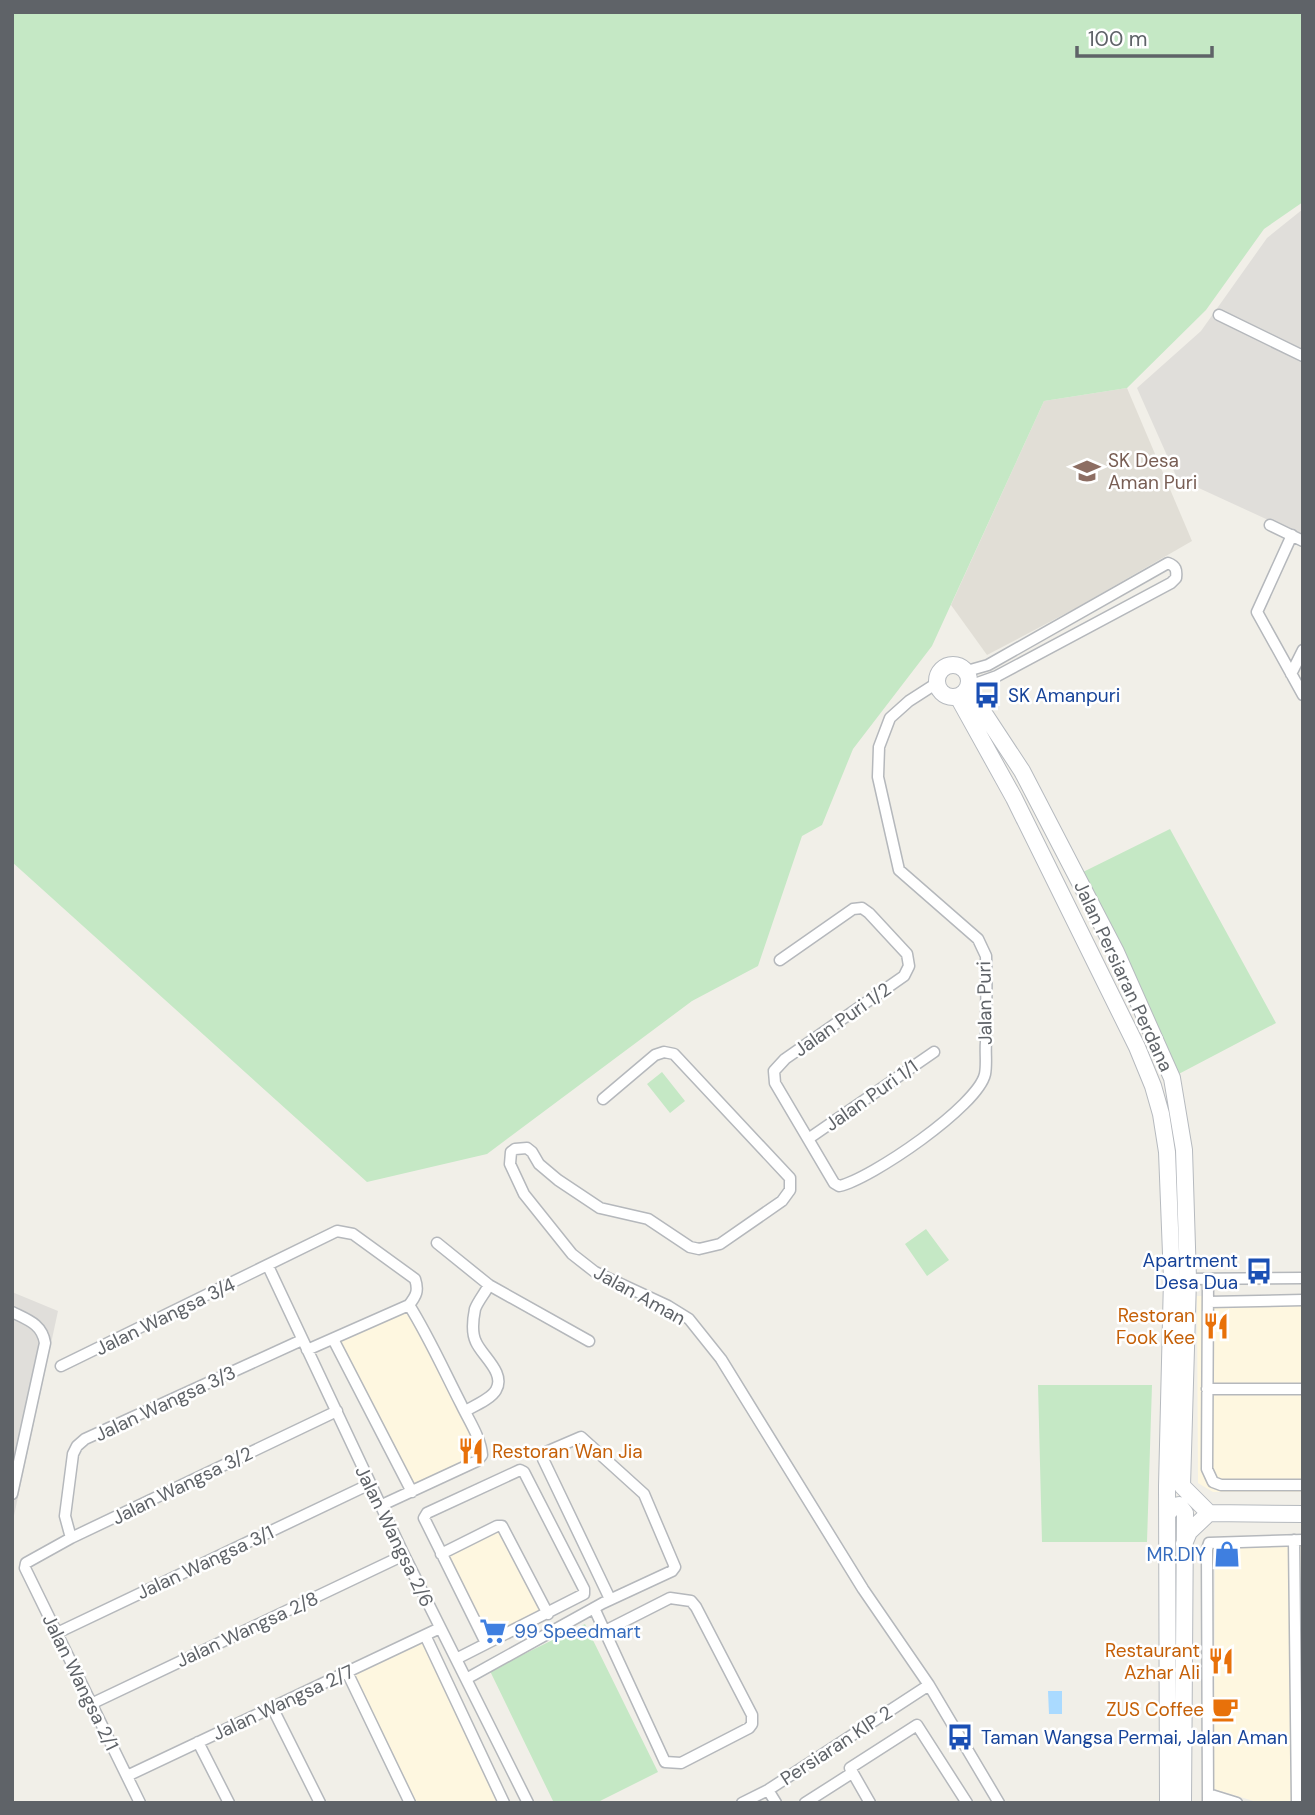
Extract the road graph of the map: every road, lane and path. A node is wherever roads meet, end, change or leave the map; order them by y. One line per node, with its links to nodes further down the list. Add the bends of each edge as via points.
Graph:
1 (1220, 315): 2 (street)
2 (1303, 356)
3 (1270, 525): 4 (street)
4 (1292, 535): 5 (street); 7 (street, via 1258,608)
5 (1303, 541)
6 (1303, 650): 7 (street)
7 (1292, 674): 10 (street)
8 (937, 683): 9 (street, via 947,696); 9 (street, via 939,672 947,665 958,665); 14 (street, Jalan Puri, via 890,718 879,747 878,777 899,870 978,939 986,956 985,1075 974,1094 940,1125 851,1183 834,1183)
9 (966, 686): 9 (street, via 988,665 1168,563 1174,566 1176,578 1171,583 997,676); 18 (street, Jalan Persiaran Perdana, via 1014,798 1153,1086 1167,1152); 18 (street, Jalan Persiaran Perdana, via 1028,782 1116,952 1172,1078 1184,1150)
10 (1303, 695)
11 (780, 960): 14 (street, Jalan Puri 1/2, via 853,909 862,908 907,954 909,966 904,975 774,1071 775,1083)
12 (934, 1052): 14 (street, Jalan Puri 1/1)
13 (603, 1099): 59 (street, Jalan Aman, via 655,1055 674,1054 790,1178 790,1190 782,1202 720,1244 699,1249 648,1219 600,1208 558,1180 527,1149 511,1152 510,1164 524,1194 572,1254 595,1272 689,1319 722,1359 863,1589)
14 (807, 1139)
15 (437, 1242): 20 (street)
16 (268, 1266): 23 (street, Jalan Wangsa 3/4, via 345,1231 415,1279 418,1287); 27 (street, Jalan Wangsa 2/6); 28 (street, Jalan Wangsa 3/4)
17 (1303, 1278): 19 (street)
18 (1180, 1279): 19 (street); 35 (street, Jalan Persiaran Perdana)
19 (1208, 1279): 22 (street)
20 (489, 1285): 26 (street); 32 (street, via 474,1312 474,1338 499,1382 492,1394)
21 (1303, 1300): 22 (street)
22 (1208, 1302): 29 (street)
23 (409, 1305): 25 (street, Jalan Wangsa 3/3); 32 (street)
24 (12, 1312): 37 (street, via 37,1324 45,1343)
25 (333, 1339): 27 (street, Jalan Wangsa 3/3); 36 (street)
26 (589, 1341)
27 (305, 1345): 31 (street, Jalan Wangsa 2/6); 42 (street, Jalan Wangsa 3/3, via 85,1439 73,1454 65,1516)
28 (61, 1366)
29 (1207, 1389): 30 (street); 34 (street, via 1207,1469 1213,1482)
30 (1303, 1389)
31 (337, 1411): 33 (street, Jalan Wangsa 2/6); 42 (street, Jalan Wangsa 3/2)
32 (464, 1411): 36 (street, via 481,1446 480,1458)
33 (370, 1483): 38 (street, Jalan Wangsa 2/6); 53 (street, Jalan Wangsa 3/1)
34 (1303, 1485)
35 (1175, 1486): 39 (street, Jalan Persiaran Perdana); 40 (street)
36 (412, 1492): 38 (street)
37 (12, 1494)
38 (382, 1505): 46 (street, Jalan Wangsa 2/6)
39 (1168, 1513): 44 (street, via 1179,1505 1185,1513); 79 (street, Jalan Persiaran Perdana)
40 (1209, 1513): 41 (street); 44 (street, via 1189,1532)
41 (1303, 1514)
42 (72, 1538): 47 (street, Jalan Wangsa 3/2)
43 (1298, 1540): 66 (street, via 1209,1543); 82 (street)
44 (1184, 1546): 80 (street)
45 (441, 1554): 50 (street, via 502,1526); 50 (street, via 425,1515 522,1471 584,1592); 55 (street)
46 (404, 1555): 51 (street, Jalan Wangsa 2/6); 60 (street, Jalan Wangsa 2/8)
47 (28, 1560): 53 (street, Jalan Wangsa 2/1, via 25,1567)
48 (610, 1599): 48 (street, via 543,1459 546,1452 579,1437 645,1494 674,1563 672,1570); 49 (street)
49 (594, 1608): 52 (street); 58 (street)
50 (548, 1614): 55 (street)
51 (440, 1628): 54 (street, Jalan Wangsa 2/7); 56 (street, Jalan Wangsa 2/6)
52 (605, 1631): 52 (street, via 665,1762 681,1763 752,1724 752,1715 691,1601 670,1598)
53 (57, 1633): 60 (street, Jalan Wangsa 2/1)
54 (425, 1635): 57 (street, Jalan Wangsa 2/7); 71 (street)
55 (486, 1643): 56 (street)
56 (456, 1659): 58 (street, Jalan Wangsa 2/6)
57 (347, 1672): 61 (street, Jalan Wangsa 2/7); 70 (street)
58 (466, 1679): 72 (street, Jalan Wangsa 2/6)
59 (929, 1685): 65 (street, Persiaran KIP 2); 78 (street, Jalan Aman)
60 (91, 1704): 64 (street, Jalan Wangsa 2/1)
61 (272, 1707): 62 (street, Jalan Wangsa 2/7); 69 (street)
62 (198, 1742): 64 (street, Jalan Wangsa 2/7); 68 (street)
63 (851, 1771): 75 (street); 76 (street); 77 (street, via 917,1725)
64 (127, 1776): 67 (street, Jalan Wangsa 2/1)
65 (768, 1790): 73 (street, Persiaran KIP 2); 74 (street)
66 (1208, 1798): 81 (street)
67 (140, 1803)
68 (229, 1803)
69 (320, 1803)
70 (410, 1803)
71 (504, 1803)
72 (528, 1803)
73 (742, 1803)
74 (776, 1803)
75 (805, 1803)
76 (870, 1803)
77 (967, 1803)
78 (999, 1803)
79 (1168, 1803)
80 (1183, 1803)
81 (1237, 1803)
82 (1297, 1803)

